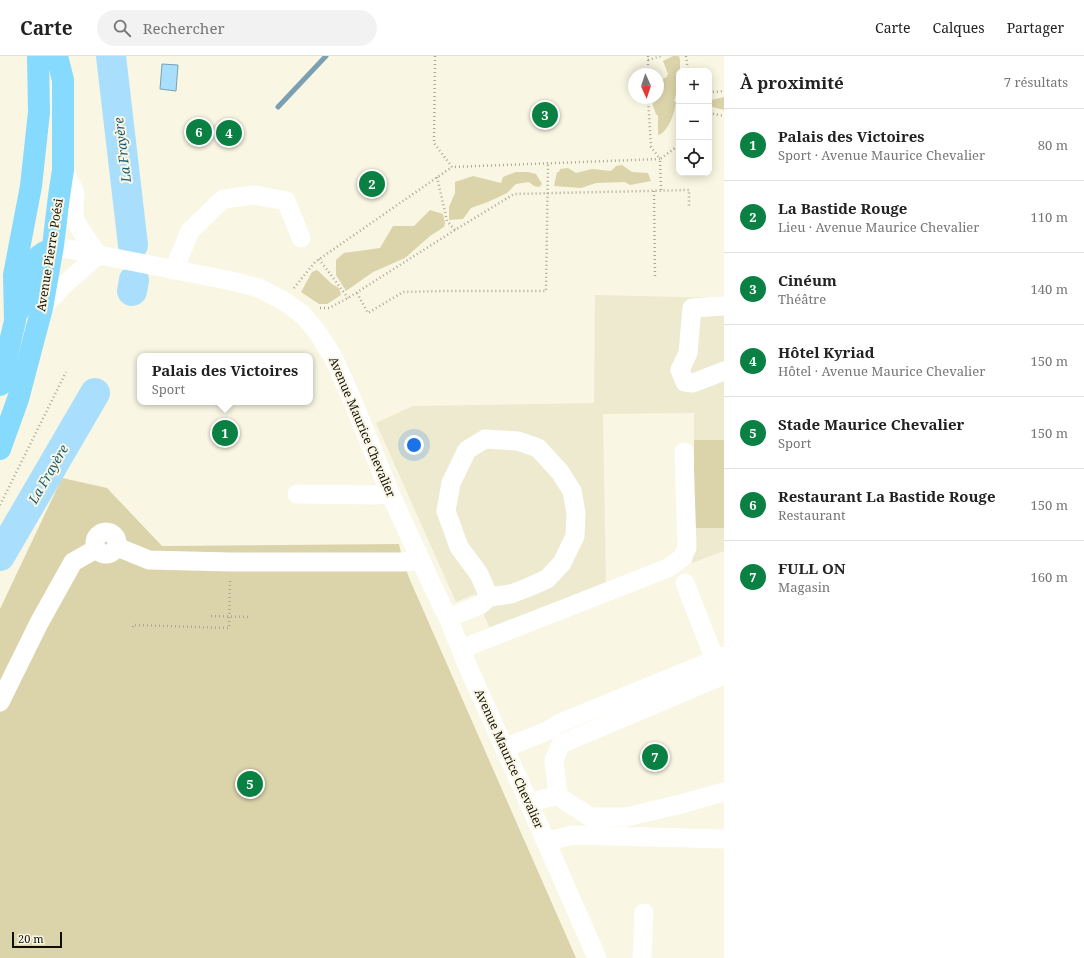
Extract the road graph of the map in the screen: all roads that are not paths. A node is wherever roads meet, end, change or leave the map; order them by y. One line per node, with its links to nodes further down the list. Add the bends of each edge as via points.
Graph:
1 (38, 56): 6 (main road, via 39,112)
2 (57, 56): 4 (main road, Avenue Pierre Poési)
3 (71, 56): 4 (main road)
4 (63, 80): 5 (main road, Avenue Pierre Poési)
5 (63, 170): 8 (main road, Avenue Pierre Poési); 9 (street, via 75,192 75,220)
6 (31, 186): 8 (main road, via 42,195 42,220); 13 (main road, via 14,275)
7 (300, 238): 10 (street, via 286,201 254,195 223,199 190,231)
8 (53, 246): 9 (street, Avenue Maurice Chevalier); 12 (main road, Avenue Pierre Poési); 13 (main road, via 38,256)
9 (98, 256): 10 (street, Avenue Maurice Chevalier); 12 (street)
10 (174, 270): 18 (street, Avenue Maurice Chevalier, via 259,288 284,301 302,315 318,333 333,357)
11 (724, 306): 14 (street, via 692,308 688,353 680,370 685,382 694,383)
12 (42, 308): 16 (main road, Avenue Pierre Poési, via 18,399)
13 (15, 321): 15 (main road)
14 (724, 371)
15 (0, 385)
16 (0, 449)
17 (684, 452): 24 (street, via 687,548 682,558 668,568)
18 (390, 493): 19 (street); 20 (street, Avenue Maurice Chevalier)
19 (297, 494)
20 (412, 561): 23 (street, Avenue Maurice Chevalier); 26 (street, via 149,560 117,547 115,536 109,532 98,534 94,541 96,549 73,562)
21 (685, 583): 25 (street)
22 (489, 597): 22 (street, via 479,574 459,547 446,511 451,483 468,450 485,439 518,441 538,448 572,490 576,513 575,536 562,563 547,579 511,594); 23 (street, via 480,605)
23 (448, 618): 24 (street, Avenue Maurice Chevalier)
24 (461, 649): 27 (street, Avenue Maurice Chevalier)
25 (721, 663): 27 (street, via 560,723 547,731); 29 (street, via 561,744 554,760)
26 (0, 702)
27 (504, 748): 30 (street, Avenue Maurice Chevalier)
28 (724, 792): 29 (street, via 626,817 590,817)
29 (558, 796): 30 (street)
30 (529, 803): 32 (street, Avenue Maurice Chevalier)
31 (724, 839): 32 (street, via 572,835)
32 (546, 842): 34 (street, Avenue Maurice Chevalier)
33 (644, 913): 35 (street)
34 (597, 958)
35 (642, 958)

